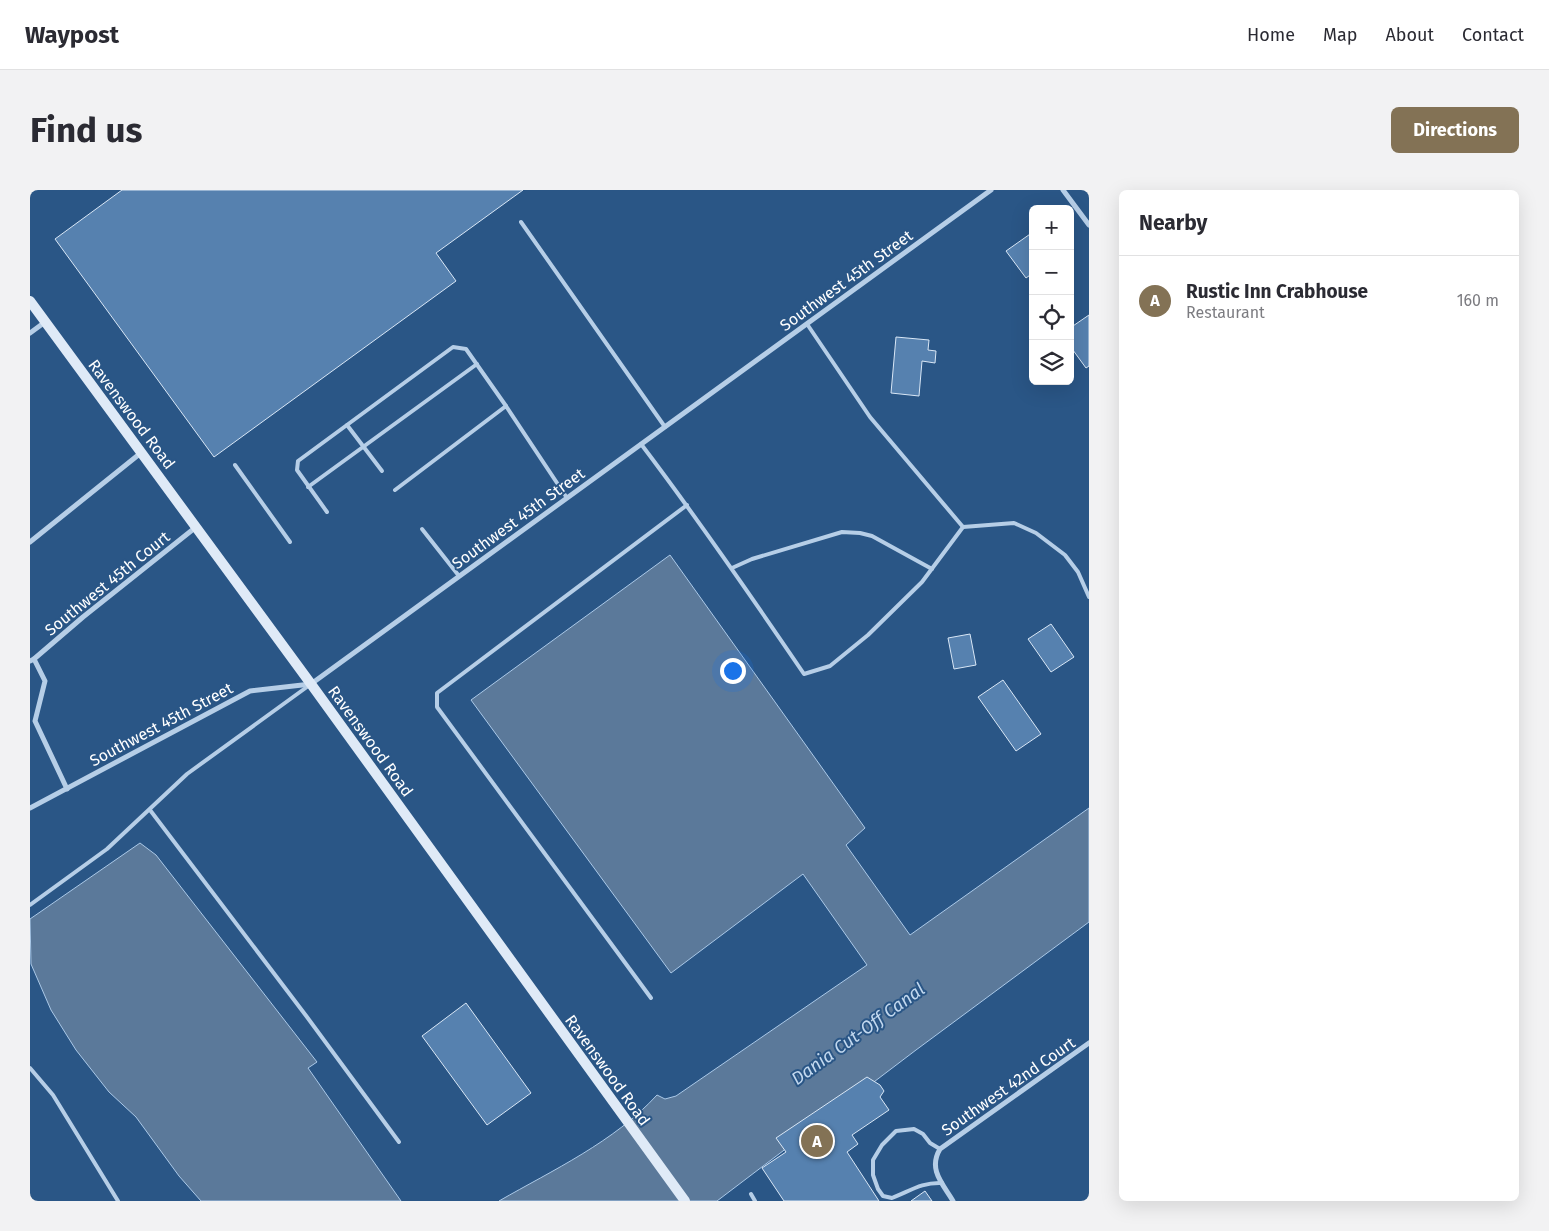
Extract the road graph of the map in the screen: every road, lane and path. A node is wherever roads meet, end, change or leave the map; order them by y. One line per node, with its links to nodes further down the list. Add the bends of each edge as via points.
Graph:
1 (991, 190): 7 (street, Southwest 45th Street)
2 (1063, 190): 4 (street)
3 (521, 222): 12 (lane)
4 (1089, 226)
5 (30, 301): 6 (street, Ravenswood Road)
6 (45, 322): 8 (street); 15 (street, Ravenswood Road)
7 (807, 324): 12 (street, Southwest 45th Street); 24 (lane, via 870,418)
8 (30, 333)
9 (476, 364): 10 (lane); 11 (lane, via 466,349 453,347); 14 (lane)
10 (506, 406): 19 (lane); 20 (lane)
11 (347, 424): 14 (lane); 18 (lane, via 298,461 297,470)
12 (665, 427): 13 (street, Southwest 45th Street)
13 (641, 444): 20 (street, Southwest 45th Street); 21 (lane)
14 (363, 446): 17 (lane); 18 (lane)
15 (142, 452): 23 (street, Ravenswood Road); 26 (street)
16 (235, 466): 27 (lane)
17 (382, 471)
18 (308, 487): 22 (lane)
19 (395, 490)
20 (567, 498): 30 (street, Southwest 45th Street)
21 (687, 505): 28 (lane); 38 (lane, via 437,693 437,707)
22 (327, 512)
23 (196, 526): 32 (street, Southwest 45th Court); 33 (street, Ravenswood Road)
24 (963, 527): 29 (lane); 31 (lane, via 1014,523 1036,533 1065,555 1078,572)
25 (422, 529): 30 (lane)
26 (30, 542)
27 (290, 542)
28 (732, 568): 29 (lane, via 842,532 860,532); 29 (lane, via 804,674 830,666 868,635)
29 (932, 569)
30 (459, 576): 33 (street, Southwest 45th Street)
31 (1089, 597)
32 (32, 660): 34 (street, via 45,681 36,721)
33 (311, 684): 34 (street, Southwest 45th Street, via 250,691); 36 (lane, via 187,774); 46 (street, Ravenswood Road)
34 (67, 789): 35 (street, Southwest 45th Street)
35 (30, 808)
36 (150, 810): 37 (lane, via 107,849); 41 (lane)
37 (30, 905)
38 (651, 998)
39 (1089, 1044): 42 (street, Southwest 42nd Court)
40 (30, 1068): 45 (lane, via 53,1095)
41 (399, 1142)
42 (940, 1149): 43 (street, Southwest 42nd Court, via 935,1158 935,1169); 43 (lane, via 914,1129 896,1131 882,1144 873,1160 873,1175 883,1196 892,1198 924,1184)
43 (942, 1183): 48 (street, Southwest 42nd Court)
44 (750, 1194): 47 (lane)
45 (118, 1201)
46 (685, 1201)
47 (755, 1201)
48 (953, 1201)

